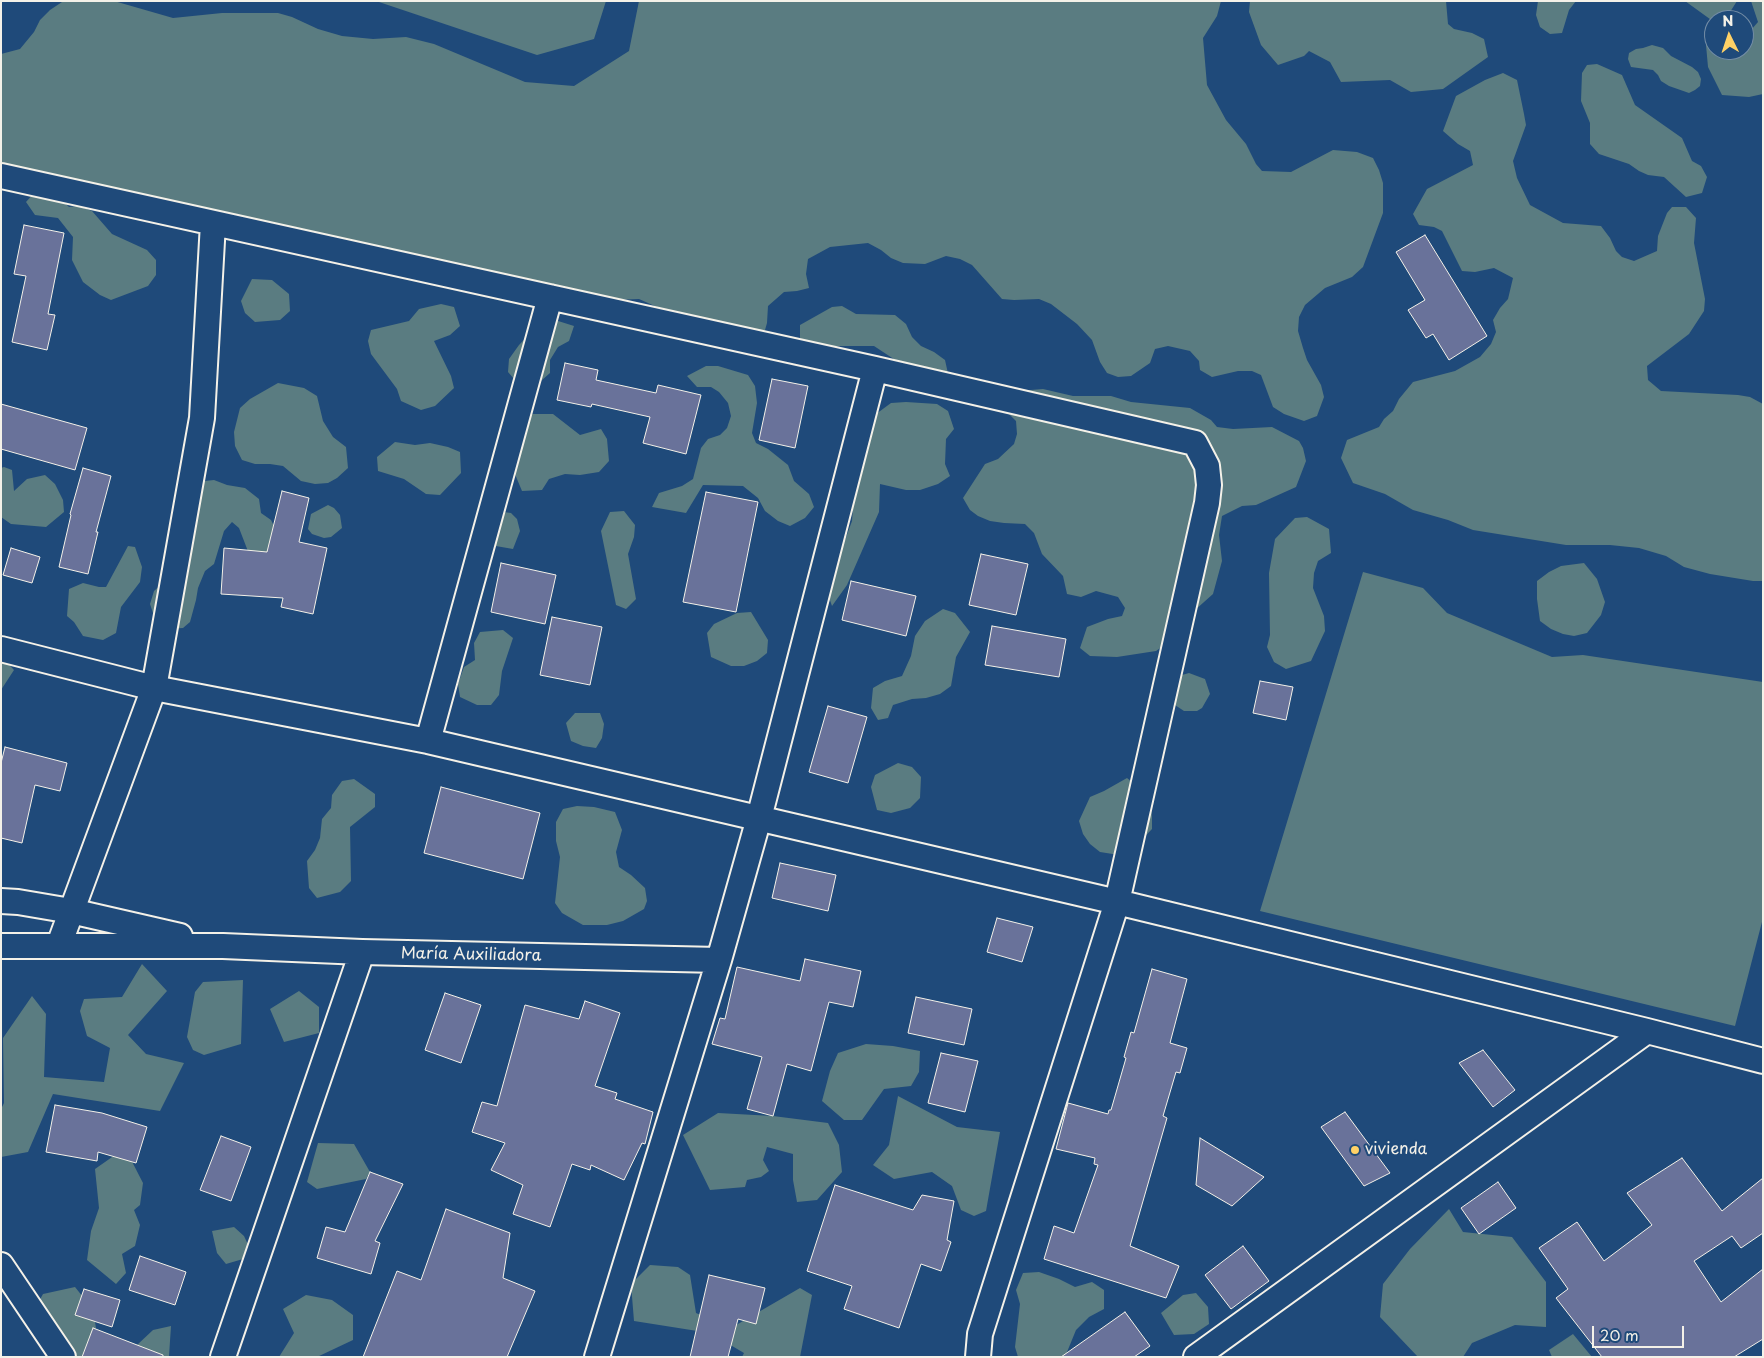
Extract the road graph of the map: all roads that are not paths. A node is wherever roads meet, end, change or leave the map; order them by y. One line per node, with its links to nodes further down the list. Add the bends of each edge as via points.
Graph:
1 (1, 176): 2 (street)
2 (213, 223): 3 (street); 6 (street, via 202,418)
3 (550, 297): 4 (street); 7 (street)
4 (875, 369): 8 (street); 10 (street, via 1195,443 1207,466 1208,503)
5 (1, 650): 6 (street)
6 (154, 688): 7 (street); 11 (street)
7 (428, 742): 8 (street)
8 (759, 818): 10 (street); 16 (street)
9 (1, 901): 11 (street, María Auxiliadora)
10 (1117, 902): 17 (street); 23 (street, via 980,1334)
11 (71, 911): 12 (street); 14 (street, María Auxiliadora)
12 (59, 945): 13 (street, María Auxiliadora); 14 (street, María Auxiliadora)
13 (1, 946)
14 (223, 946): 15 (street, María Auxiliadora)
15 (362, 952): 16 (street, María Auxiliadora); 21 (street)
16 (719, 960): 22 (street)
17 (1647, 1031): 18 (street); 24 (street)
18 (1763, 1061)
19 (1, 1265): 20 (street)
20 (63, 1357)
21 (223, 1357)
22 (597, 1357)
23 (978, 1357)
24 (1196, 1357)

